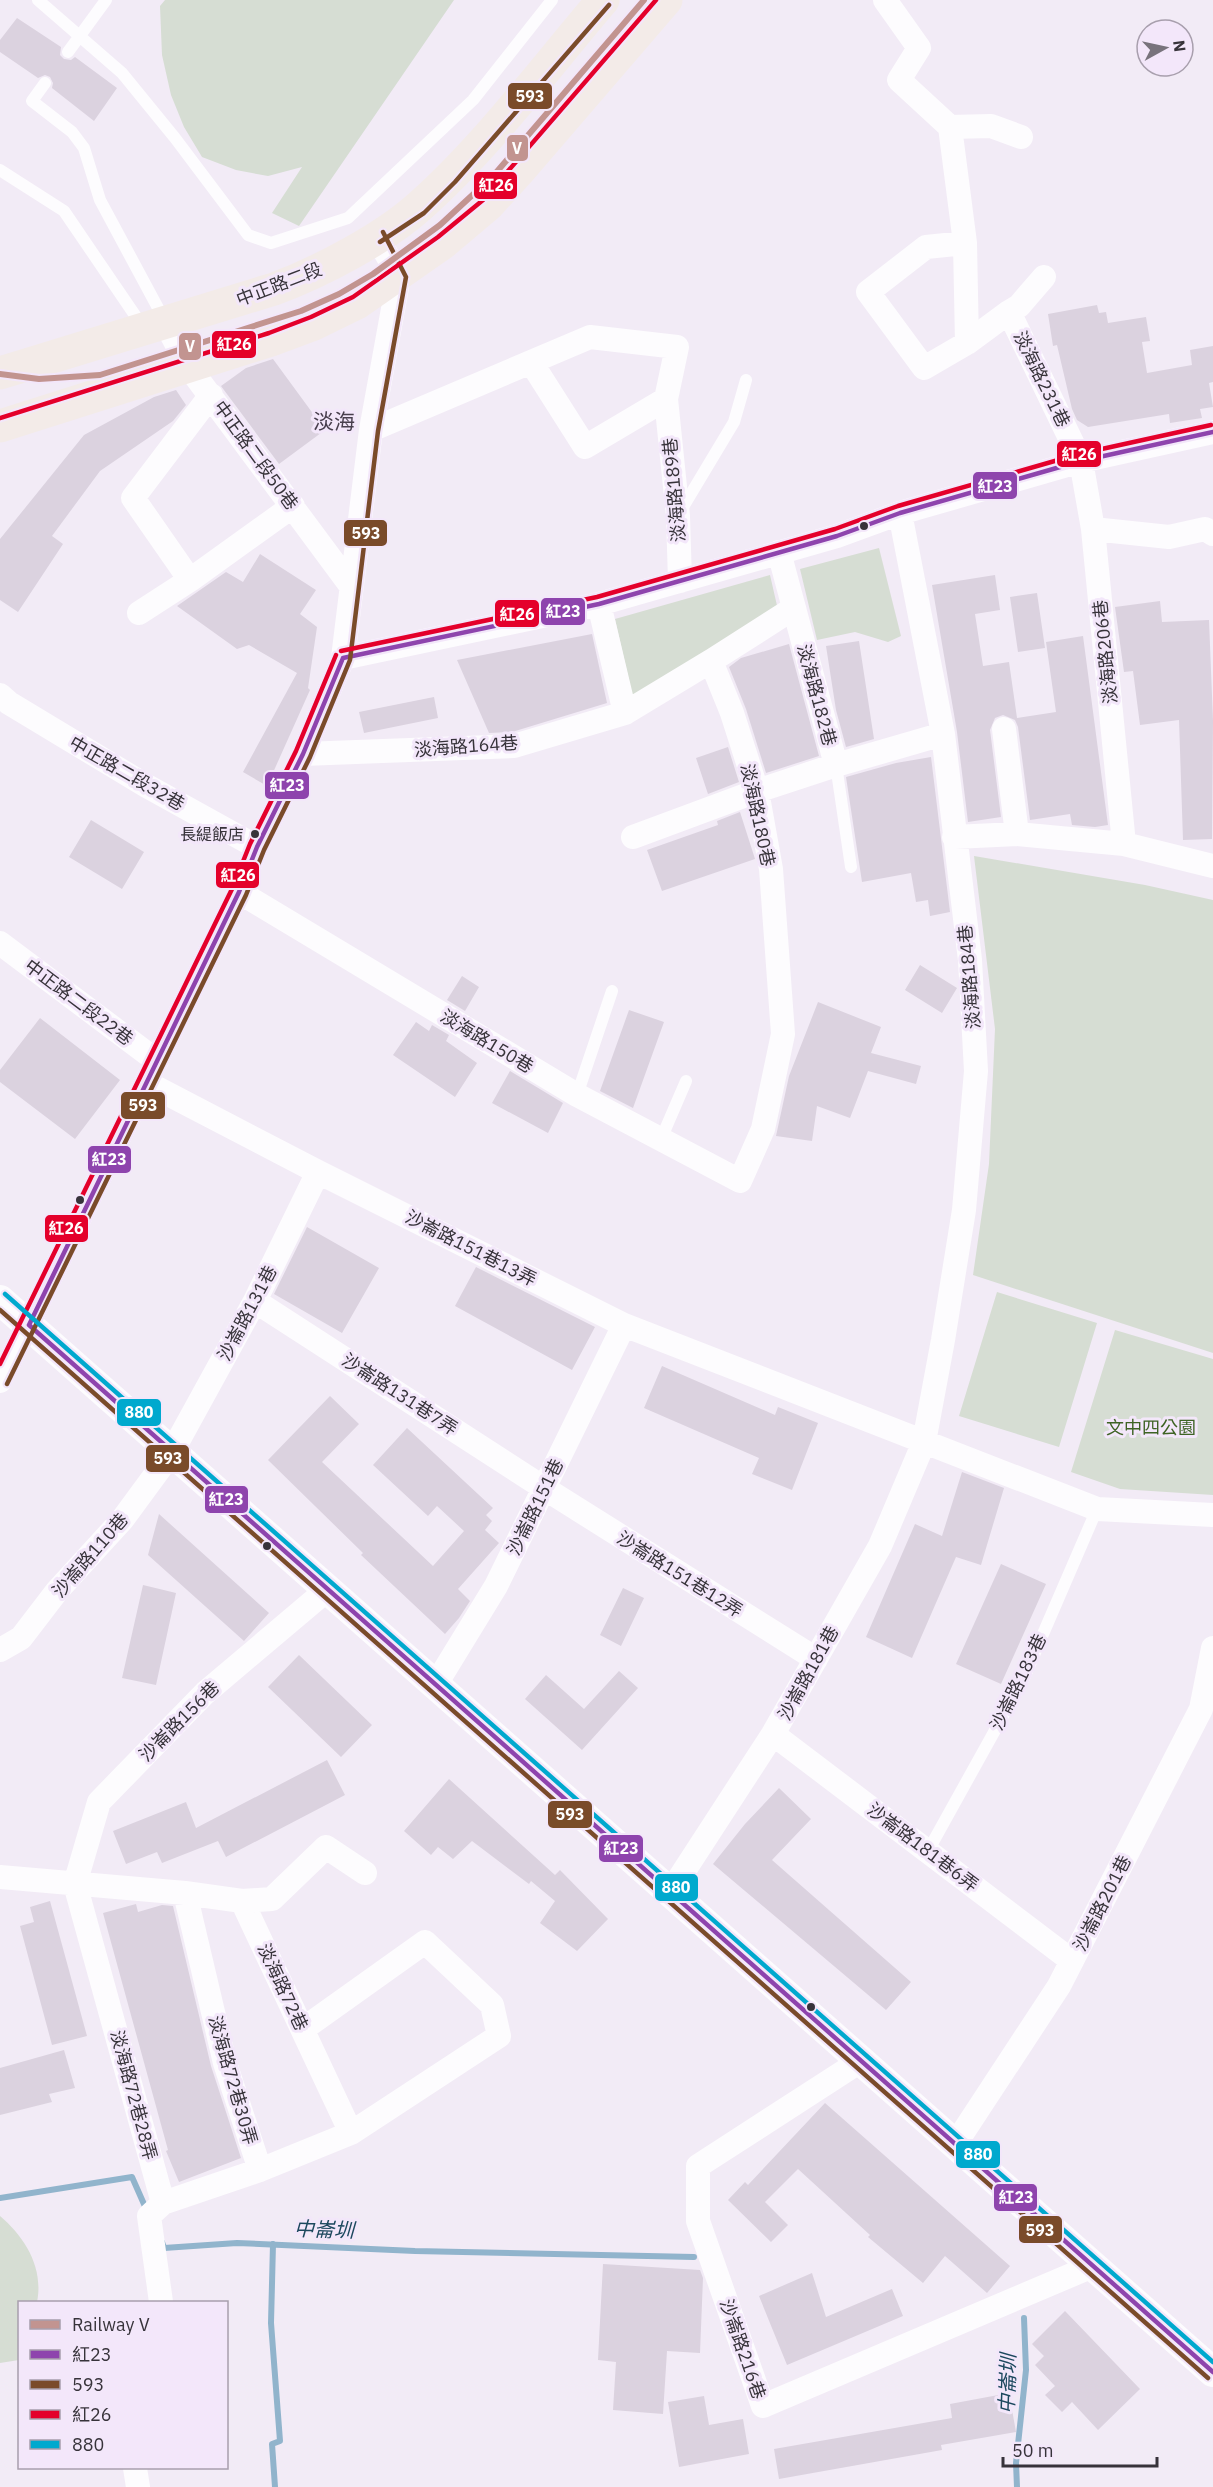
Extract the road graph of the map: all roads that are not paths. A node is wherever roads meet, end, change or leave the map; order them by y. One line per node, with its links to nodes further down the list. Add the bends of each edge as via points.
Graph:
1 (38, 0): 7 (lane)
2 (106, 0): 7 (lane)
3 (552, 0): 7 (lane, via 473,100 348,218 271,243 248,235 122,73)
4 (603, 0): 13 (main road, 中正路二段, via 450,177 419,207)
5 (666, 0): 15 (main road, via 488,205)
6 (885, 0): 10 (street, via 919,48 899,80)
7 (80, 36): 8 (lane)
8 (68, 52)
9 (45, 83): 18 (lane, via 32,101 72,132 84,148 100,200)
10 (950, 127): 11 (street, via 991,126); 14 (street)
11 (1021, 137)
12 (0, 170): 18 (lane, via 64,211)
13 (376, 236): 15 (street); 18 (main road, 中正路二段, via 303,279)
14 (965, 243): 19 (street); 19 (street, 淡海路231巷, via 926,247 868,292 924,368)
15 (399, 276): 21 (main road, via 314,324); 27 (street)
16 (1044, 277): 17 (street)
17 (1010, 312): 19 (street, 淡海路231巷); 29 (street, 淡海路231巷)
18 (154, 325): 21 (street, 中正路二段50巷); 22 (main road, 中正路二段)
19 (967, 343)
20 (531, 362): 25 (street, via 585,447); 25 (street, 淡海路189巷, via 590,337 677,347); 27 (street, 淡海路189巷)
21 (188, 366): 24 (street, 中正路二段50巷); 26 (main road)
22 (0, 373)
23 (746, 380): 32 (lane, via 734,422)
24 (211, 395): 30 (street, 中正路二段50巷); 36 (street, via 133,498)
25 (666, 399): 32 (street, 淡海路189巷)
26 (0, 426)
27 (371, 430): 38 (street)
28 (1213, 432): 29 (street)
29 (1081, 461): 31 (street); 33 (street, 淡海路206巷)
30 (293, 506): 36 (street); 38 (street, 中正路二段50巷)
31 (900, 513): 35 (street); 47 (street, 淡海路184巷)
32 (678, 516): 37 (street, 淡海路189巷)
33 (1093, 529): 34 (street, via 1168,537 1205,529); 54 (street, 淡海路206巷)
34 (1213, 534)
35 (778, 552): 37 (street); 40 (street, 淡海路182巷)
36 (189, 580): 41 (street)
37 (680, 581): 39 (street)
38 (351, 586): 42 (street)
39 (599, 604): 42 (street); 45 (street)
40 (794, 608): 43 (street); 49 (street, 淡海路182巷)
41 (139, 613)
42 (343, 658): 48 (street)
43 (711, 661): 45 (street); 50 (street, 淡海路180巷)
44 (3, 704): 55 (street, 中正路二段32巷)
45 (625, 713): 48 (street, 淡海路164巷, via 514,746)
46 (1004, 729): 51 (street)
47 (943, 734): 49 (street, 淡海路182巷); 53 (street, 淡海路184巷)
48 (303, 754): 55 (street)
49 (836, 765): 50 (street); 57 (lane)
50 (757, 791): 52 (street); 67 (street, 淡海路180巷, via 771,869 783,1034 763,1129)
51 (1017, 834): 53 (street); 54 (street)
52 (633, 837)
53 (954, 837): 73 (street, 淡海路184巷, via 970,960 976,1071 964,1210)
54 (1124, 844): 56 (street)
55 (257, 847): 58 (street)
56 (1213, 866)
57 (851, 867)
58 (239, 892): 61 (street); 64 (street, 淡海路150巷)
59 (0, 943): 61 (street, 中正路二段22巷)
60 (612, 991): 64 (lane)
61 (157, 1061): 63 (street)
62 (686, 1081): 65 (lane)
63 (147, 1083): 66 (street, 沙崙路151巷13弄); 70 (street)
64 (577, 1095): 65 (street, 淡海路150巷)
65 (661, 1139): 67 (street, 淡海路150巷)
66 (318, 1172): 69 (street, 沙崙路131巷); 71 (street, 沙崙路151巷13弄)
67 (740, 1180)
68 (0, 1300): 70 (street)
69 (255, 1300): 74 (street, 沙崙路131巷); 75 (street, 沙崙路131巷7弄)
70 (28, 1325): 72 (street); 74 (street)
71 (624, 1325): 73 (street); 75 (street, 沙崙路151巷)
72 (0, 1381)
73 (924, 1442): 76 (street); 81 (street, 沙崙路181巷, via 880,1546)
74 (172, 1452): 78 (street); 80 (street, 沙崙路110巷, via 122,1520 57,1591 21,1638)
75 (544, 1488): 81 (street, 沙崙路151巷12弄); 82 (street, 沙崙路151巷, via 496,1586)
76 (1097, 1509): 77 (street); 84 (lane, 沙崙路183巷, via 1024,1678)
77 (1213, 1515)
78 (328, 1589): 82 (street); 87 (street, 沙崙路156巷, via 205,1694 99,1802)
79 (1213, 1648): 91 (street, 沙崙路201巷, via 1201,1709)
80 (0, 1650)
81 (816, 1659): 83 (street, 沙崙路181巷)
82 (436, 1684): 88 (street)
83 (773, 1734): 84 (street, 沙崙路181巷6弄); 88 (street, 沙崙路181巷)
84 (928, 1851): 91 (street, 沙崙路181巷6弄)
85 (365, 1873): 90 (street, via 326,1847 272,1899)
86 (0, 1877): 87 (street)
87 (75, 1884): 89 (street); 97 (street, 淡海路72巷28弄)
88 (671, 1891): 93 (street)
89 (185, 1893): 90 (street); 96 (street, 淡海路72巷30弄, via 225,2063)
90 (242, 1901): 92 (street, 淡海路72巷)
91 (1072, 1961): 95 (street, 沙崙路201巷)
92 (303, 2029): 94 (street, 淡海路72巷); 94 (street, via 425,1942 492,2005 499,2036)
93 (862, 2060): 95 (street); 98 (street, 沙崙路216巷, via 698,2166 698,2221 763,2406)
94 (351, 2133): 96 (street, 淡海路72巷30弄)
95 (956, 2143): 98 (street)
96 (260, 2170): 97 (street)
97 (164, 2203): 99 (street, via 149,2216)
98 (1095, 2265): 100 (street)
99 (161, 2301)
100 (1213, 2372)
101 (135, 2469): 102 (street)
102 (138, 2487)

